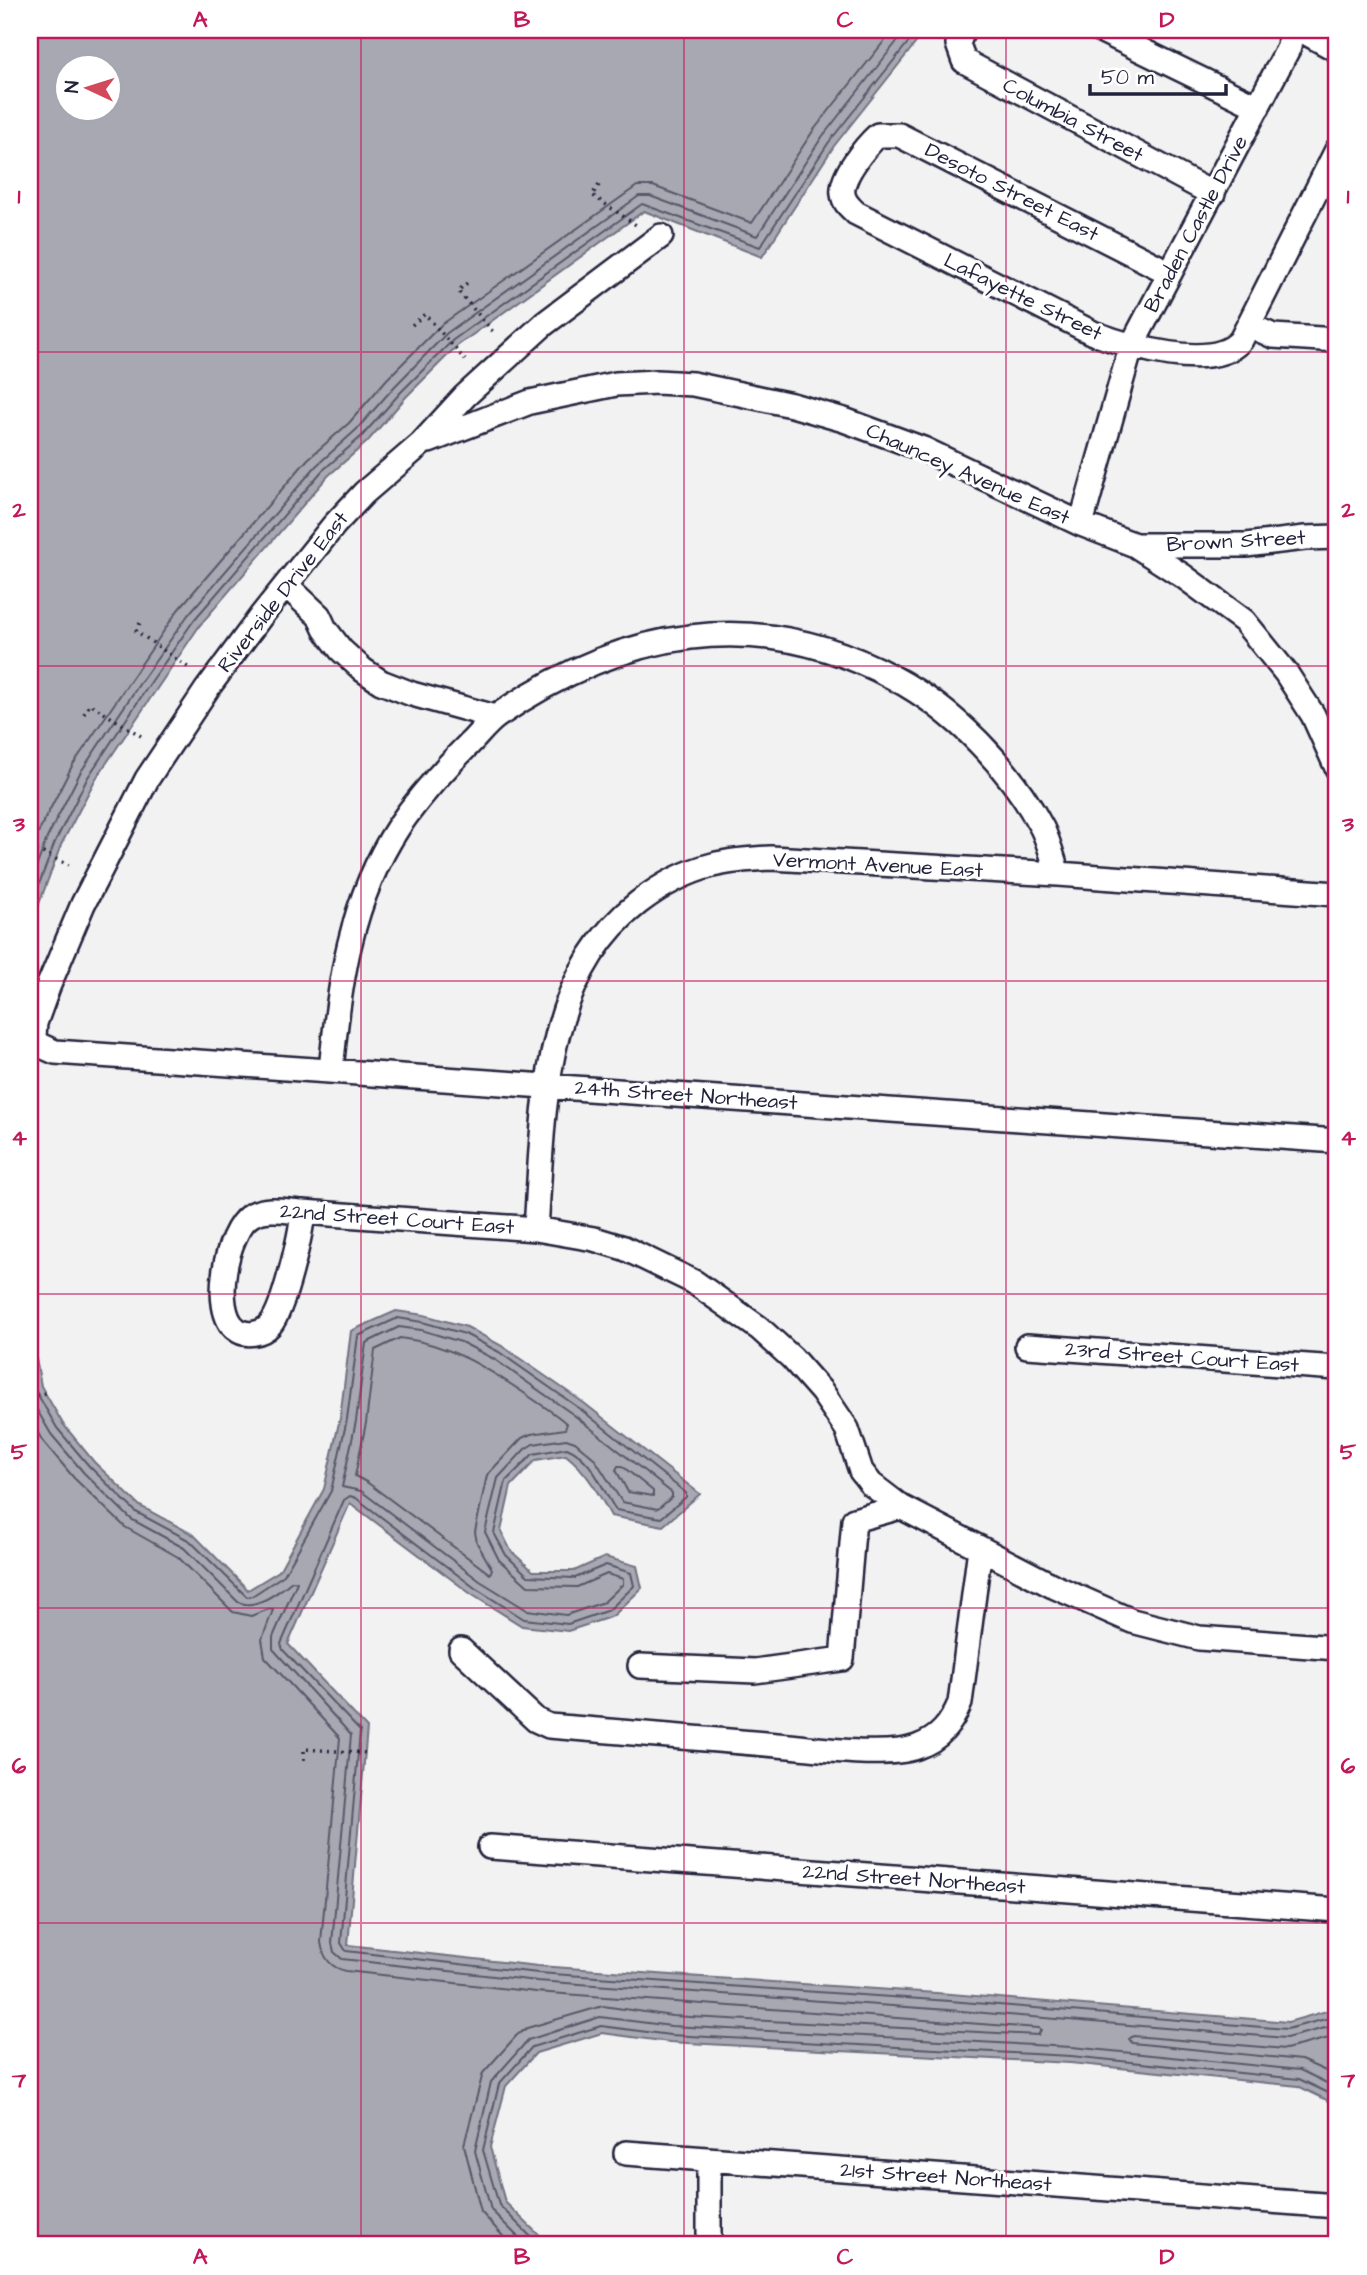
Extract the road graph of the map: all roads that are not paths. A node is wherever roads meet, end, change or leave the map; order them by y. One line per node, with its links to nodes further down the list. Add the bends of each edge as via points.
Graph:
1 (963, 30): 9 (street, Columbia Street, via 958,44 964,61)
2 (1100, 30): 6 (street)
3 (1292, 30): 6 (street, Braden Castle Drive, via 1289,47)
4 (1301, 30): 5 (street)
5 (1337, 50)
6 (1258, 107): 9 (street, Braden Castle Drive)
7 (1337, 150): 12 (street, Lafayette Street)
8 (859, 158): 11 (street, Desoto Street East, via 878,135 899,135); 14 (street, Lafayette Street, via 842,189 856,213)
9 (1213, 194): 11 (street, Braden Castle Drive)
10 (661, 236): 15 (street, Riverside Drive East, via 544,324 465,396)
11 (1170, 273): 14 (street, Braden Castle Drive)
12 (1248, 326): 13 (street, via 1273,336); 14 (street, Lafayette Street, via 1237,345 1217,355)
13 (1337, 340)
14 (1131, 348): 16 (street, Braden Castle Drive)
15 (421, 444): 16 (street, Chauncey Avenue East, via 495,414 576,390 616,384 693,384 792,404 844,420 923,449); 19 (street, Riverside Drive East, via 364,493)
16 (1081, 524): 18 (street, Chauncey Avenue East)
17 (1337, 537): 18 (street, Brown Street, via 1246,545)
18 (1135, 545): 21 (street, Chauncey Avenue East, via 1244,621 1313,715)
19 (287, 586): 20 (street, via 319,616 341,650 381,682); 24 (street, Riverside Drive East, via 207,689 147,779 83,904 48,986 35,1023)
20 (495, 717): 22 (street, via 567,674 658,641 731,634 822,648 865,663 914,689 966,730 997,764 1043,829); 25 (street, via 422,795 370,880 342,969)
21 (1337, 768)
22 (1058, 874): 23 (street, Vermont Avenue East); 26 (street, Vermont Avenue East, via 771,858 723,863 682,876 626,912 582,967 555,1045)
23 (1337, 894)
24 (37, 1044): 25 (street, 24th Street Northeast, via 55,1052)
25 (331, 1071): 26 (street, 24th Street Northeast)
26 (549, 1086): 27 (street, 24th Street Northeast); 29 (street, Vermont Avenue East)
27 (1337, 1141)
28 (303, 1212): 28 (street, 22nd Street Court East, via 298,1246 274,1318 265,1329 242,1332 230,1323 225,1306 225,1267 237,1231 259,1212); 29 (street, 22nd Street Court East)
29 (536, 1229): 32 (street, 22nd Street Court East, via 594,1239 648,1258 694,1282 759,1328 822,1392 847,1429 861,1471)
30 (1027, 1346): 31 (street, 23rd Street Court East)
31 (1337, 1368)
32 (901, 1507): 33 (street, 22nd Street Court East); 36 (street, via 854,1520 842,1659 755,1671)
33 (980, 1548): 34 (street, 22nd Street Court East, via 1132,1620 1199,1638); 35 (street, via 960,1703 950,1725 917,1748 894,1752 829,1749 549,1726 536,1720)
34 (1337, 1648)
35 (461, 1650)
36 (640, 1665)
37 (490, 1847): 38 (street, 22nd Street Northeast)
38 (1337, 1910)
39 (626, 2153): 40 (street, 21st Street Northeast)
40 (709, 2160): 41 (street, 21st Street Northeast); 42 (street)
41 (1337, 2206)
42 (709, 2245)

